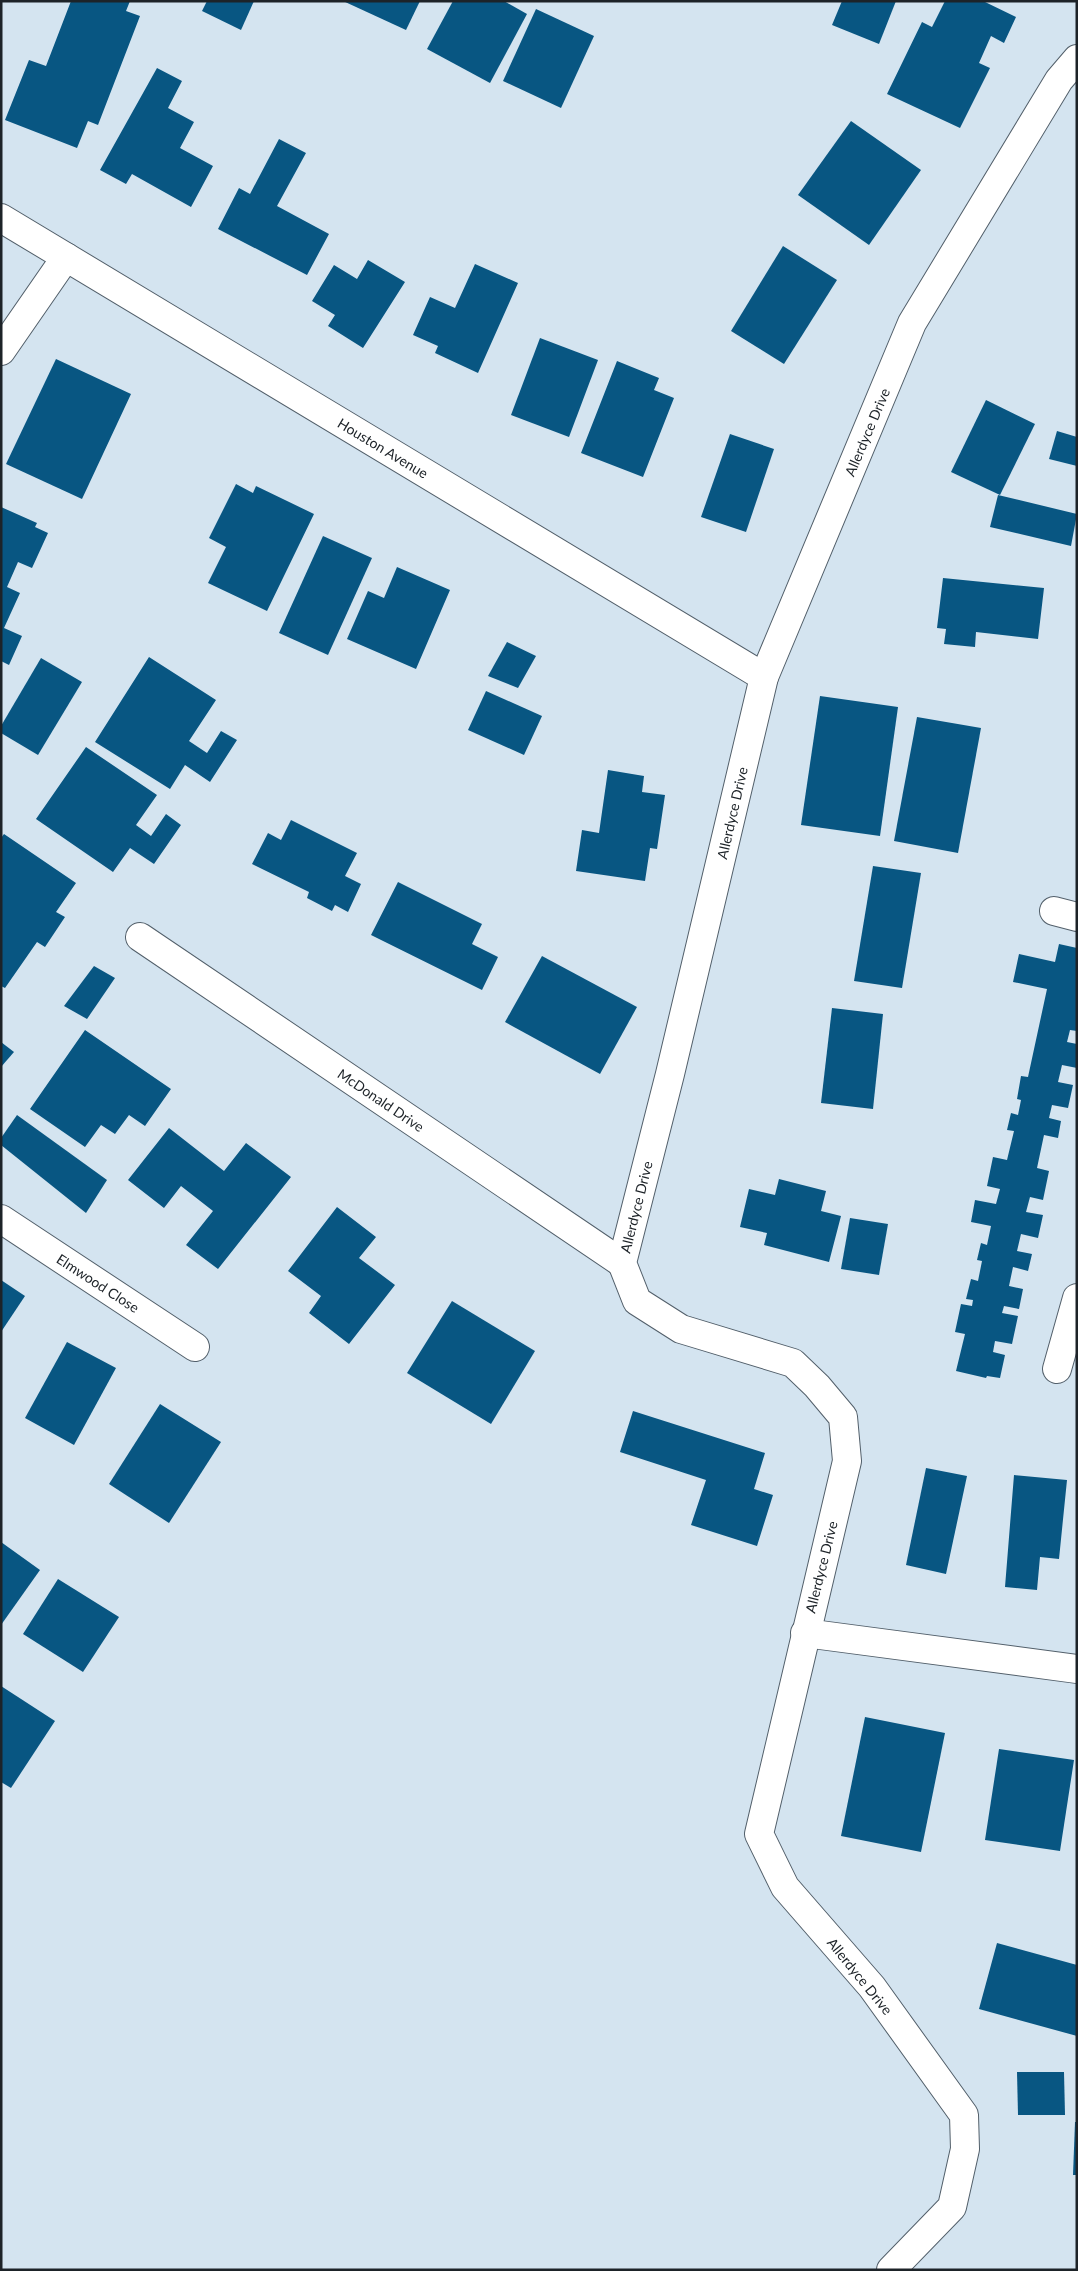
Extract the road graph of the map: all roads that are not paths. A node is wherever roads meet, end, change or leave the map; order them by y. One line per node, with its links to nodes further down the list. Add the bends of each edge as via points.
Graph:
1 (1077, 59): 5 (street, Allerdyce Drive, via 1058,80 912,323)
2 (1, 218): 3 (street, Houston Avenue)
3 (66, 257): 4 (street); 5 (street, Houston Avenue)
4 (1, 351)
5 (764, 677): 8 (street, Allerdyce Drive)
6 (140, 937): 8 (street, McDonald Drive)
7 (1, 1219): 10 (street, Elmwood Close)
8 (622, 1263): 12 (street, Allerdyce Drive, via 637,1301 681,1329 793,1363 818,1386 843,1417 847,1461)
9 (1077, 1298): 11 (street)
10 (195, 1347)
11 (1057, 1368)
12 (805, 1634): 13 (street); 14 (street, Allerdyce Drive, via 759,1834 785,1887 872,1987 964,2115 965,2149 952,2207)
13 (1077, 1669)
14 (890, 2270)

